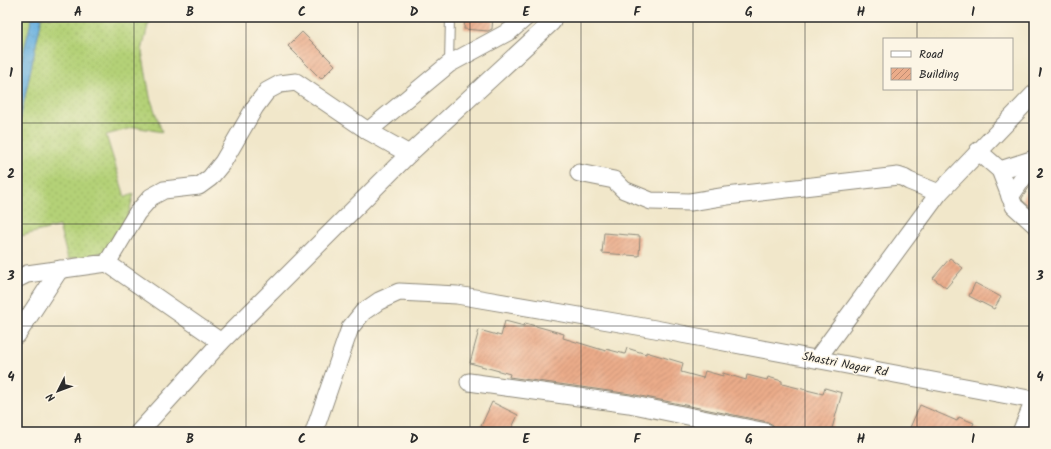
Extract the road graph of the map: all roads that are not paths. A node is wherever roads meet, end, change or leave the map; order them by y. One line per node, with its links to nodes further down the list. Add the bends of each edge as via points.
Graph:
1 (450, 17): 4 (lane)
2 (526, 17): 4 (street, via 510,31)
3 (552, 22): 8 (street)
4 (449, 64): 6 (street)
5 (1034, 94): 7 (street)
6 (368, 131): 8 (street); 15 (street, via 296,82 280,84 267,91 255,107 223,162 210,178 199,186 164,190 151,197)
7 (978, 151): 10 (street); 12 (street)
8 (409, 154): 19 (street)
9 (1034, 161): 10 (street); 13 (street)
10 (1000, 170): 13 (street)
11 (579, 173): 12 (street, via 614,180 624,190 651,200 690,202 898,176)
12 (939, 193): 20 (street)
13 (1010, 197): 14 (street, via 1014,206)
14 (1034, 224)
15 (107, 263): 16 (street); 19 (street)
16 (60, 269): 17 (street, via 27,274); 18 (street)
17 (17, 279)
18 (17, 335)
19 (221, 342): 23 (street)
20 (817, 359): 22 (street, Shastri Nagar Rd); 24 (street, Shastri Nagar Rd, via 457,295 399,292 363,312 350,328)
21 (469, 382): 25 (street, via 629,404)
22 (1034, 401): 26 (street)
23 (139, 432)
24 (314, 432)
25 (766, 432)
26 (1021, 432)

